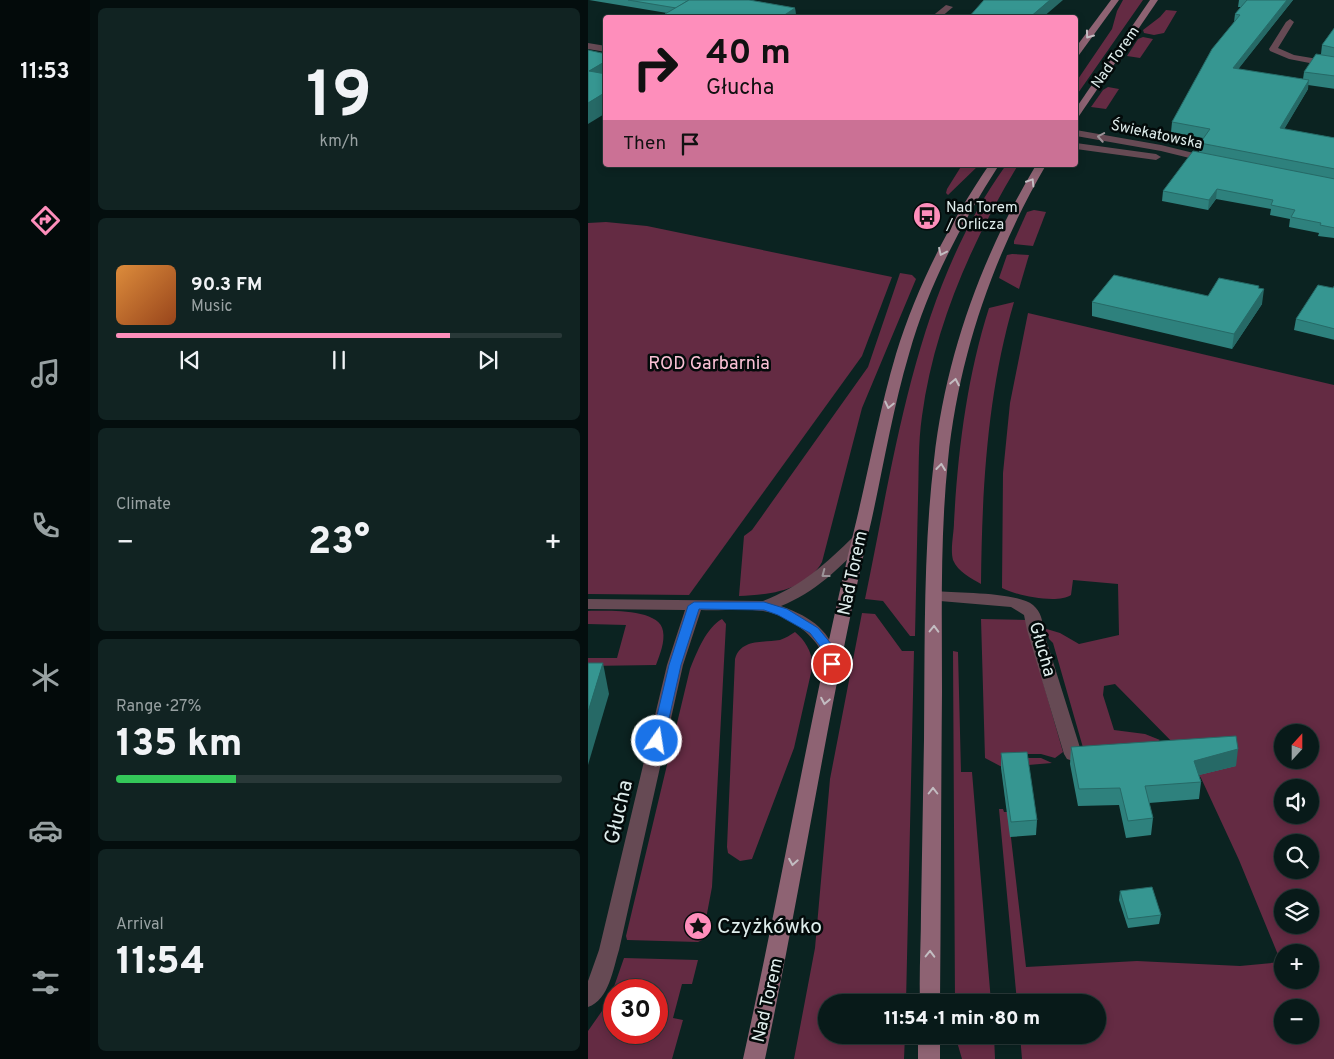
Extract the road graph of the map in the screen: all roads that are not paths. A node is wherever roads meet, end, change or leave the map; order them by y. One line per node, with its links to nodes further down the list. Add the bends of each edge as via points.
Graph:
1 (1115, 0): 8 (main road, Nad Torem, one-way to 8)
2 (1154, 0): 10 (main road, Nad Torem)
3 (949, 7): 4 (street)
4 (938, 15)
5 (1290, 22): 9 (street, via 1273,49 1292,57)
6 (588, 46): 7 (street)
7 (603, 48)
8 (1078, 50)
9 (1334, 64)
10 (1078, 111)
11 (1078, 133): 12 (street, Świekatowska, one-way to 11, via 1223,164 1161,148)
12 (1078, 146)
13 (993, 167): 15 (main road, Nad Torem, one-way to 15, via 954,227 922,295 895,379)
14 (1040, 167): 16 (main road, one-way to 14, via 937,502 945,439 964,343 1004,231)
15 (859, 539): 19 (street, one-way to 19, via 831,568 804,589); 20 (main road, Nad Torem)
16 (934, 596): 21 (street, Głucha, via 1012,602 1032,611); 22 (main road, one-way to 16)
17 (588, 604): 18 (street)
18 (694, 606): 19 (street); 23 (street, Głucha, via 675,665 609,950 598,984)
19 (764, 606): 20 (street, via 783,612 814,630 826,645)
20 (832, 664): 25 (main road, Nad Torem, one-way to 25)
21 (1073, 754)
22 (930, 994)
23 (588, 998)
24 (929, 1044): 26 (main road)
25 (754, 1059)
26 (929, 1059)

